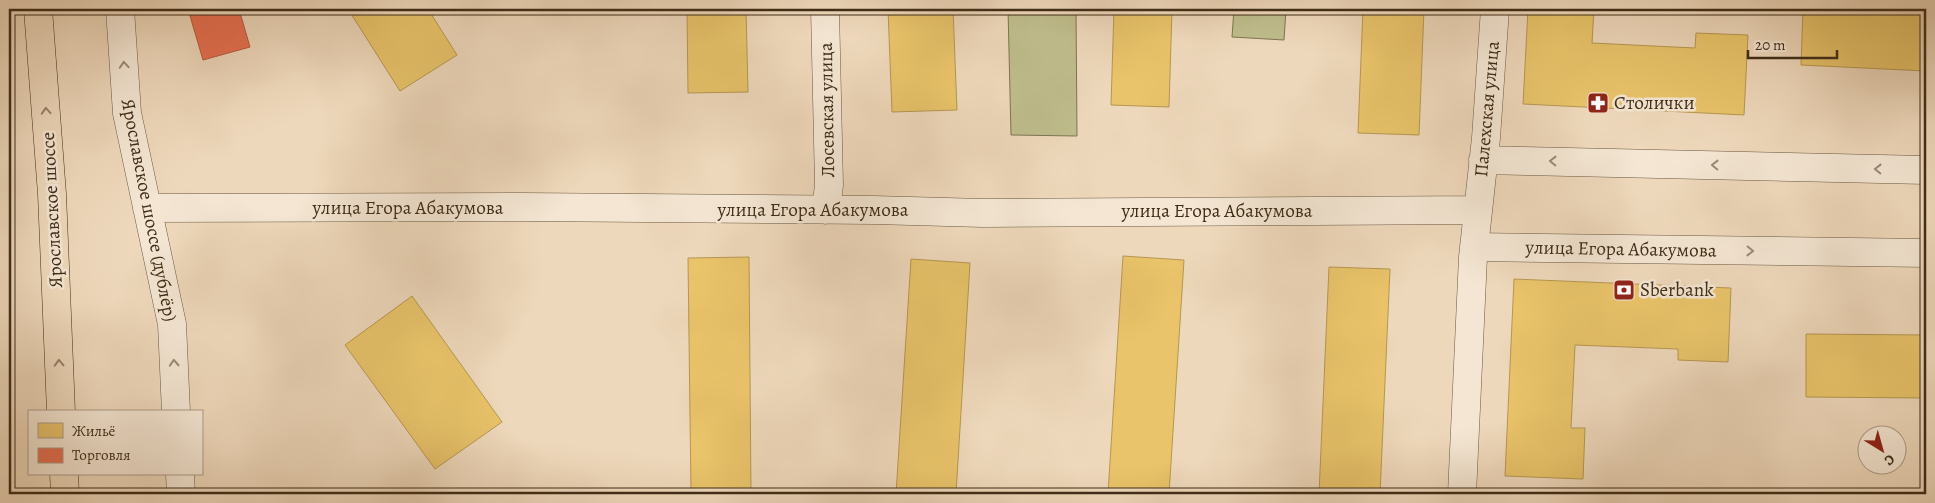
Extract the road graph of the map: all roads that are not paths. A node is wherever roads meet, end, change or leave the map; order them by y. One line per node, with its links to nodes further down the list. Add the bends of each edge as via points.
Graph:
1 (38, 9): 12 (main road, Ярославское шоссе, one-way to 1, via 52,194)
2 (120, 9): 7 (street, Ярославское шоссе (дублёр), one-way to 2, via 127,113)
3 (825, 9): 8 (street, Лосевская улица, via 829,185)
4 (1495, 9): 5 (street, Палехская улица)
5 (1483, 160): 6 (street, one-way to 5); 9 (street, Палехская улица)
6 (1926, 170)
7 (147, 208): 8 (street, улица Егора Абакумова); 13 (street, Ярославское шоссе (дублёр), one-way to 7, via 172,324)
8 (826, 210): 9 (street, улица Егора Абакумова, via 983,213)
9 (1478, 210): 10 (street, Палехская улица)
10 (1474, 247): 11 (street, улица Егора Абакумова, one-way to 11); 18 (street)
11 (1926, 253)
12 (61, 410)
13 (176, 410)
14 (64, 476): 16 (main road)
15 (180, 476): 17 (street)
16 (65, 494)
17 (181, 494)
18 (1462, 494)

